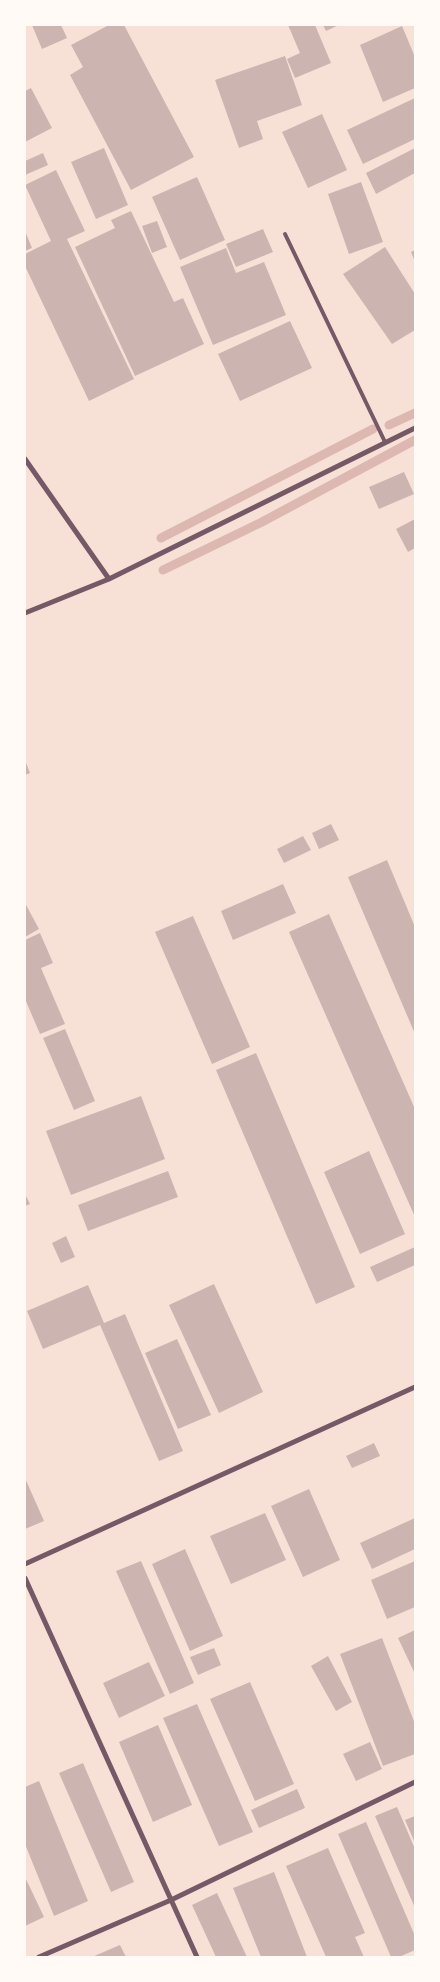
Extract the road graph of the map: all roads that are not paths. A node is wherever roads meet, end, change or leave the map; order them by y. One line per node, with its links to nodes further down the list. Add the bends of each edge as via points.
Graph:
1 (285, 234): 3 (lane)
2 (415, 428): 3 (street)
3 (385, 442): 5 (street)
4 (25, 459): 5 (street)
5 (109, 578): 6 (street)
6 (25, 613)
7 (415, 1387): 8 (street)
8 (25, 1564)
9 (25, 1578): 11 (street)
10 (415, 1782): 11 (street)
11 (171, 1900): 12 (street); 13 (street)
12 (39, 1957)
13 (197, 1957)

